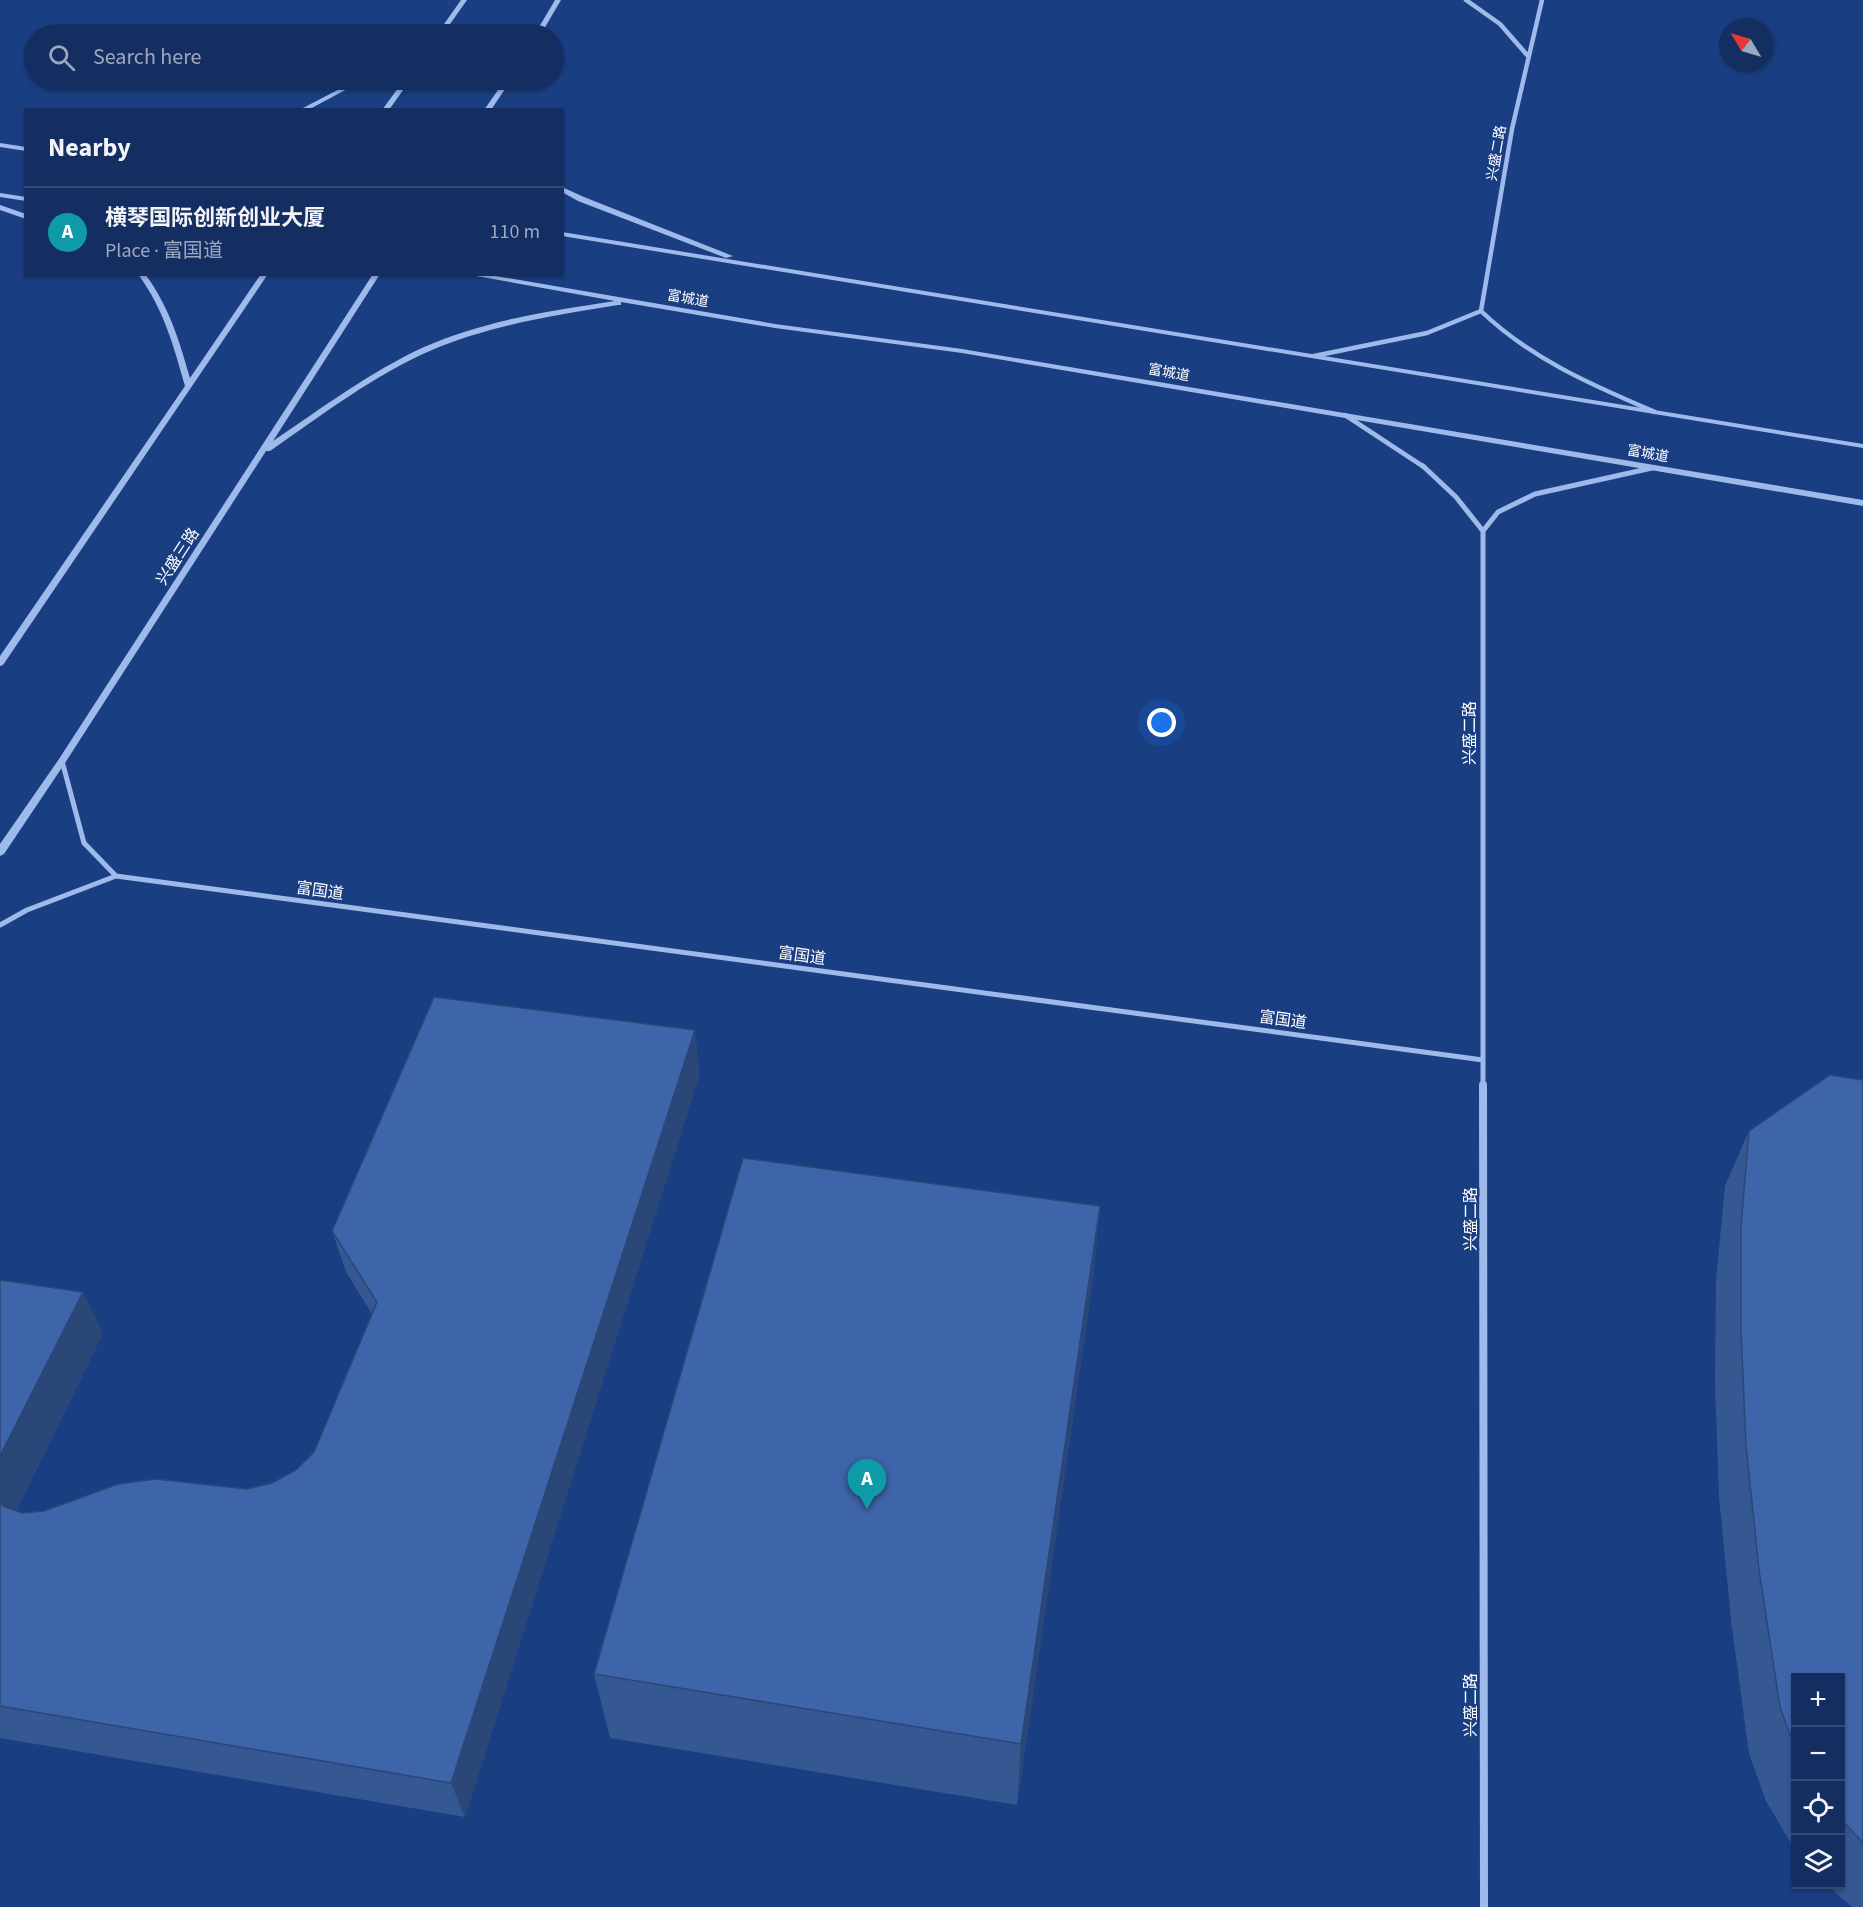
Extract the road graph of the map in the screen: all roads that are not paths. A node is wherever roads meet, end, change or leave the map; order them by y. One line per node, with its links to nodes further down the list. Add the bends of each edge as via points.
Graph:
1 (464, 0): 5 (street)
2 (558, 0): 6 (street)
3 (1466, 0): 7 (street, via 1492,15)
4 (1542, 0): 7 (street, 兴盛二路)
5 (447, 24)
6 (544, 24)
7 (1528, 56): 30 (street, 兴盛二路)
8 (341, 90): 12 (street)
9 (400, 90): 13 (street)
10 (501, 90): 11 (street)
11 (493, 101): 14 (street); 15 (street)
12 (306, 108)
13 (386, 108)
14 (488, 108)
15 (495, 108)
16 (0, 145): 17 (street)
17 (24, 149)
18 (564, 190): 24 (street)
19 (0, 195): 20 (street)
20 (24, 199)
21 (0, 207): 22 (street)
22 (24, 216)
23 (564, 234): 24 (street)
24 (748, 264): 31 (street)
25 (143, 276): 32 (street, via 168,313)
26 (264, 276): 32 (street)
27 (376, 276): 36 (street, 兴盛三路)
28 (479, 276): 29 (street, 富城道)
29 (628, 302): 34 (street, 富城道, via 962,351); 36 (street, via 523,319 452,339 388,369)
30 (1481, 311): 31 (street, via 1427,333); 33 (street, via 1540,360)
31 (1314, 356): 33 (street)
32 (189, 387): 40 (street)
33 (1655, 412): 35 (street)
34 (1345, 416): 37 (street, 富城道); 39 (street, via 1419,462 1456,497)
35 (1863, 446)
36 (262, 453): 41 (street, 兴盛三路)
37 (1654, 468): 38 (street, 富城道); 39 (street, via 1535,494 1498,512)
38 (1863, 503)
39 (1483, 531): 45 (street, 兴盛二路)
40 (0, 663)
41 (62, 761): 42 (street, 兴盛三路); 43 (street, via 84,843)
42 (0, 852)
43 (116, 876): 44 (street, via 27,910); 45 (street, 富国道)
44 (0, 925)
45 (1484, 1060): 46 (street, 兴盛二路)
46 (1484, 1907)

